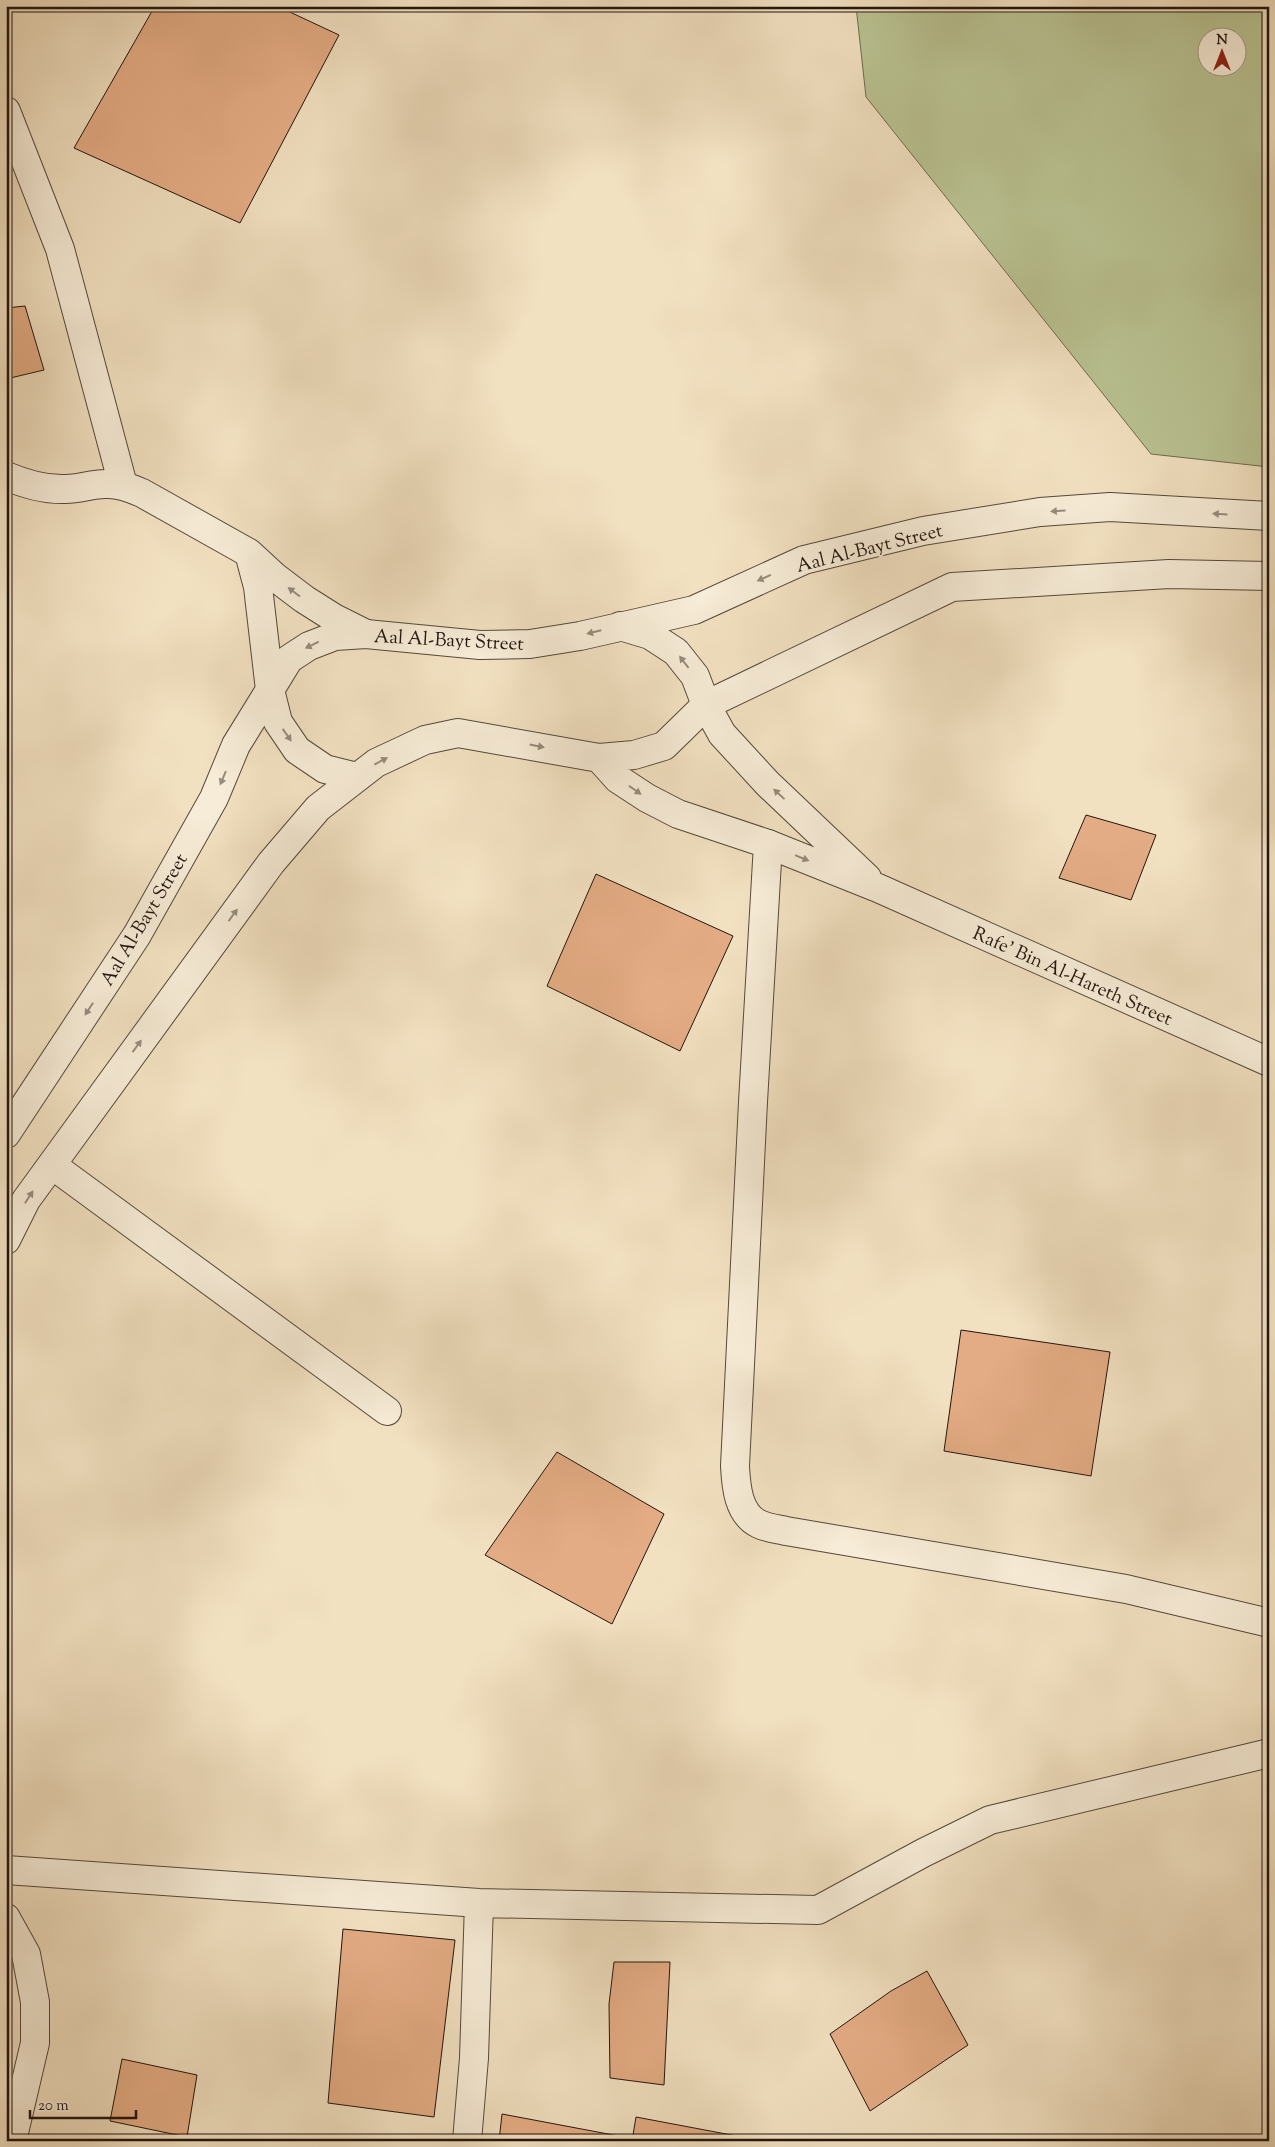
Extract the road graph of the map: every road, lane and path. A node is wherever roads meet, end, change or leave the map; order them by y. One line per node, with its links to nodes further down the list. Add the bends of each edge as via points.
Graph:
1 (6, 111): 3 (street, via 60,249)
2 (6, 476): 3 (street, via 46,488 68,490 105,484)
3 (123, 485): 5 (street)
4 (1269, 516): 7 (street, Aal Al-Bayt Street, one-way to 7, via 1110,507 1040,512 923,531 804,560 694,610)
5 (249, 553): 8 (street, one-way to 5, via 304,599); 9 (street, via 258,587)
6 (1269, 576): 10 (street, via 1170,574 952,587)
7 (620, 626): 8 (street, Aal Al-Bayt Street, one-way to 8, via 530,644 480,644); 10 (street, Rafe' Bin Al-Hareth Street, one-way to 7, via 695,676 676,652 650,635)
8 (366, 634): 9 (street, Aal Al-Bayt Street, one-way to 9, via 335,636 309,646 290,659)
9 (270, 690): 12 (street, one-way to 12, via 278,722 297,750 325,769); 16 (street, Aal Al-Bayt Street, one-way to 16, via 236,745 214,798 137,935)
10 (706, 705): 11 (street, via 664,746 634,755); 14 (street, Rafe' Bin Al-Hareth Street, one-way to 10, via 768,784 722,734)
11 (599, 758): 12 (street, one-way to 11, via 376,763 425,740 458,733); 13 (street, Rafe' Bin Al-Hareth Street, one-way to 13, via 618,779 678,814)
12 (357, 777): 17 (street, one-way to 12, via 271,863 318,808)
13 (768, 844): 14 (street, Rafe' Bin Al-Hareth Street, one-way to 14); 20 (street, via 734,1466 737,1494 745,1511 758,1524 786,1532 1126,1589)
14 (878, 888): 15 (street, Rafe' Bin Al-Hareth Street)
15 (1269, 1062)
16 (6, 1134)
17 (52, 1165): 18 (street, one-way to 17, via 26,1200); 19 (street)
18 (6, 1240)
19 (387, 1411)
20 (1269, 1623)
21 (1269, 1753): 23 (street, via 990,1820 818,1910)
22 (6, 1870): 23 (street)
23 (479, 1903): 26 (street, via 474,2058)
24 (6, 1918): 25 (street, via 26,1954 35,2002 35,2043)
25 (12, 2141)
26 (467, 2141)

